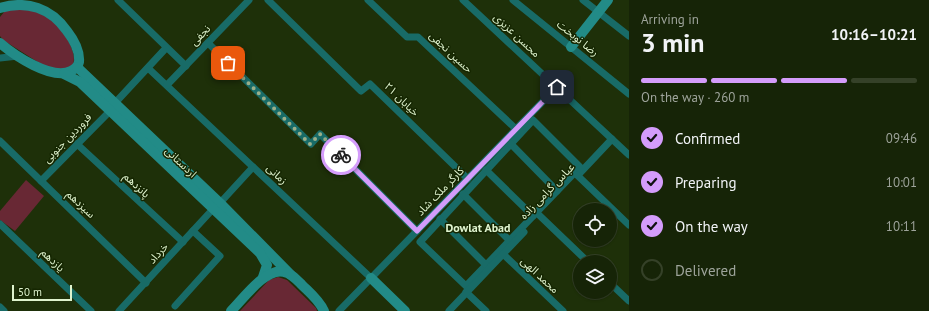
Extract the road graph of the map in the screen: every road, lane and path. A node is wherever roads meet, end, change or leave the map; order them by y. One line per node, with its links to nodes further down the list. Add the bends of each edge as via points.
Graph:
1 (118, 0): 16 (street)
2 (249, 0): 14 (street, نجفی)
3 (268, 0): 37 (street, خیابان ۲۱, via 361,91 370,84)
4 (368, 0): 27 (street, حسین نجفی, via 407,37 418,37)
5 (463, 0): 24 (street, محسن عزیزی)
6 (513, 0): 15 (street, رضا نوبخت)
7 (583, 0): 11 (street)
8 (608, 0): 11 (main road)
9 (46, 4): 10 (main road, via 17,1); 20 (main road, via 73,41 78,56)
10 (0, 8)
11 (599, 12): 12 (street); 15 (main road)
12 (629, 36)
13 (0, 43): 17 (main road, اردستانی)
14 (208, 43): 19 (street, نجفی); 46 (street, via 310,144 320,134)
15 (571, 47): 25 (street, رضا نوبخت)
16 (166, 48): 19 (street); 21 (street, فروردین جنوبی)
17 (18, 56): 18 (street); 22 (main road, اردستانی, via 43,70)
18 (0, 58)
19 (186, 66): 23 (street, نجفی)
20 (77, 67): 22 (main road); 26 (main road, اردستانی)
21 (148, 68): 23 (street, زمانی); 26 (street, فروردین جنوبی)
22 (64, 74): 26 (main road, اردستانی, via 80,82)
23 (167, 85): 33 (street, زمانی)
24 (557, 87): 27 (street, کارگر ملک شاد); 28 (street, محسن عزیزی)
25 (629, 94)
26 (112, 107): 30 (street, فروردین جنوبی); 40 (main road, اردستانی)
27 (516, 129): 37 (street, کارگر ملک شاد)
28 (612, 139): 32 (street, محسن عزیزی); 35 (street, عباس گرامی زاده)
29 (0, 142): 36 (street, سیزدهم)
30 (77, 144): 36 (street, فروردین جنوبی); 48 (street, پانزدهم)
31 (510, 144): 34 (street); 38 (street); 38 (street, via 533,120 580,167)
32 (629, 155)
33 (254, 167): 40 (street, خرداد); 54 (street, زمانی)
34 (486, 170): 37 (street); 41 (street)
35 (577, 176): 41 (street, عباس گرامی زاده); 44 (street)
36 (41, 181): 55 (street, سیزدهم)
37 (466, 183): 39 (street); 46 (street, کارگر ملک شاد)
38 (557, 191): 41 (street)
39 (463, 194): 42 (street); 47 (street)
40 (217, 206): 45 (street, خرداد); 52 (main road, اردستانی); 53 (main road, اردستانی, via 265,260 267,265)
41 (536, 216): 47 (street); 49 (street, عباس گرامی زاده); 50 (street)
42 (440, 219): 51 (street); 51 (street, via 420,242 466,286)
43 (0, 224): 63 (street, یازدهم)
44 (629, 225)
45 (192, 231): 48 (street, خرداد); 59 (street, via 220,256)
46 (417, 231): 54 (street, کارگر ملک شاد)
47 (509, 240): 51 (street)
48 (182, 242): 55 (street, خرداد)
49 (503, 254): 57 (street, عباس گرامی زاده); 70 (street, محمد الهی)
50 (580, 255)
51 (486, 265)
52 (291, 275): 53 (main road, via 277,271); 65 (main road, اردستانی, via 316,299)
53 (263, 277): 64 (main road)
54 (371, 278): 66 (street, کارگر ملک شاد); 67 (main road)
55 (146, 283): 61 (street, خرداد)
56 (617, 290): 58 (street)
57 (466, 292): 68 (street, عباس گرامی زاده); 69 (street)
58 (629, 301)
59 (175, 306)
60 (0, 307): 62 (street)
61 (122, 310)
62 (4, 311)
63 (91, 311)
64 (231, 311)
65 (324, 311)
66 (339, 311)
67 (405, 311)
68 (449, 311)
69 (486, 311)
70 (563, 311)

